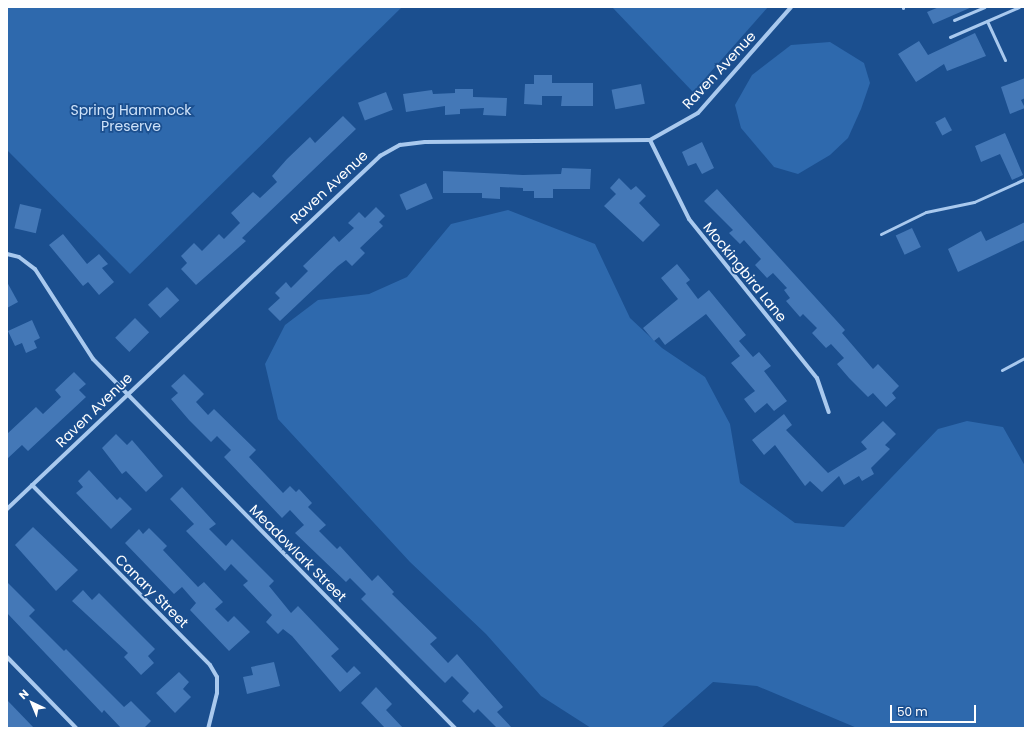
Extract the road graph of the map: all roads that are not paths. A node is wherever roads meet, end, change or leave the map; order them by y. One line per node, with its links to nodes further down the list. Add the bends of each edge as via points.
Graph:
1 (791, 7): 8 (street, Raven Avenue, via 698,113)
2 (984, 7): 4 (lane)
3 (1019, 7): 5 (lane)
4 (954, 20)
5 (987, 21): 6 (lane); 7 (lane)
6 (950, 37)
7 (1005, 60)
8 (650, 140): 14 (street, Raven Avenue, via 400,145 359,172); 15 (street, Mockingbird Lane, via 689,219 817,378)
9 (1025, 179): 10 (lane, via 974,202 926,212)
10 (881, 234)
11 (7, 254): 14 (street, Meadowlark Street, via 19,257 35,269 83,345)
12 (1025, 358): 13 (lane)
13 (1002, 370)
14 (126, 394): 16 (street, Raven Avenue); 21 (street, Meadowlark Street)
15 (830, 412)
16 (32, 485): 17 (street, Raven Avenue); 20 (street, Canary Street, via 210,665 217,677 217,693)
17 (7, 509)
18 (7, 657): 19 (street)
19 (76, 728)
20 (208, 728)
21 (455, 728)

